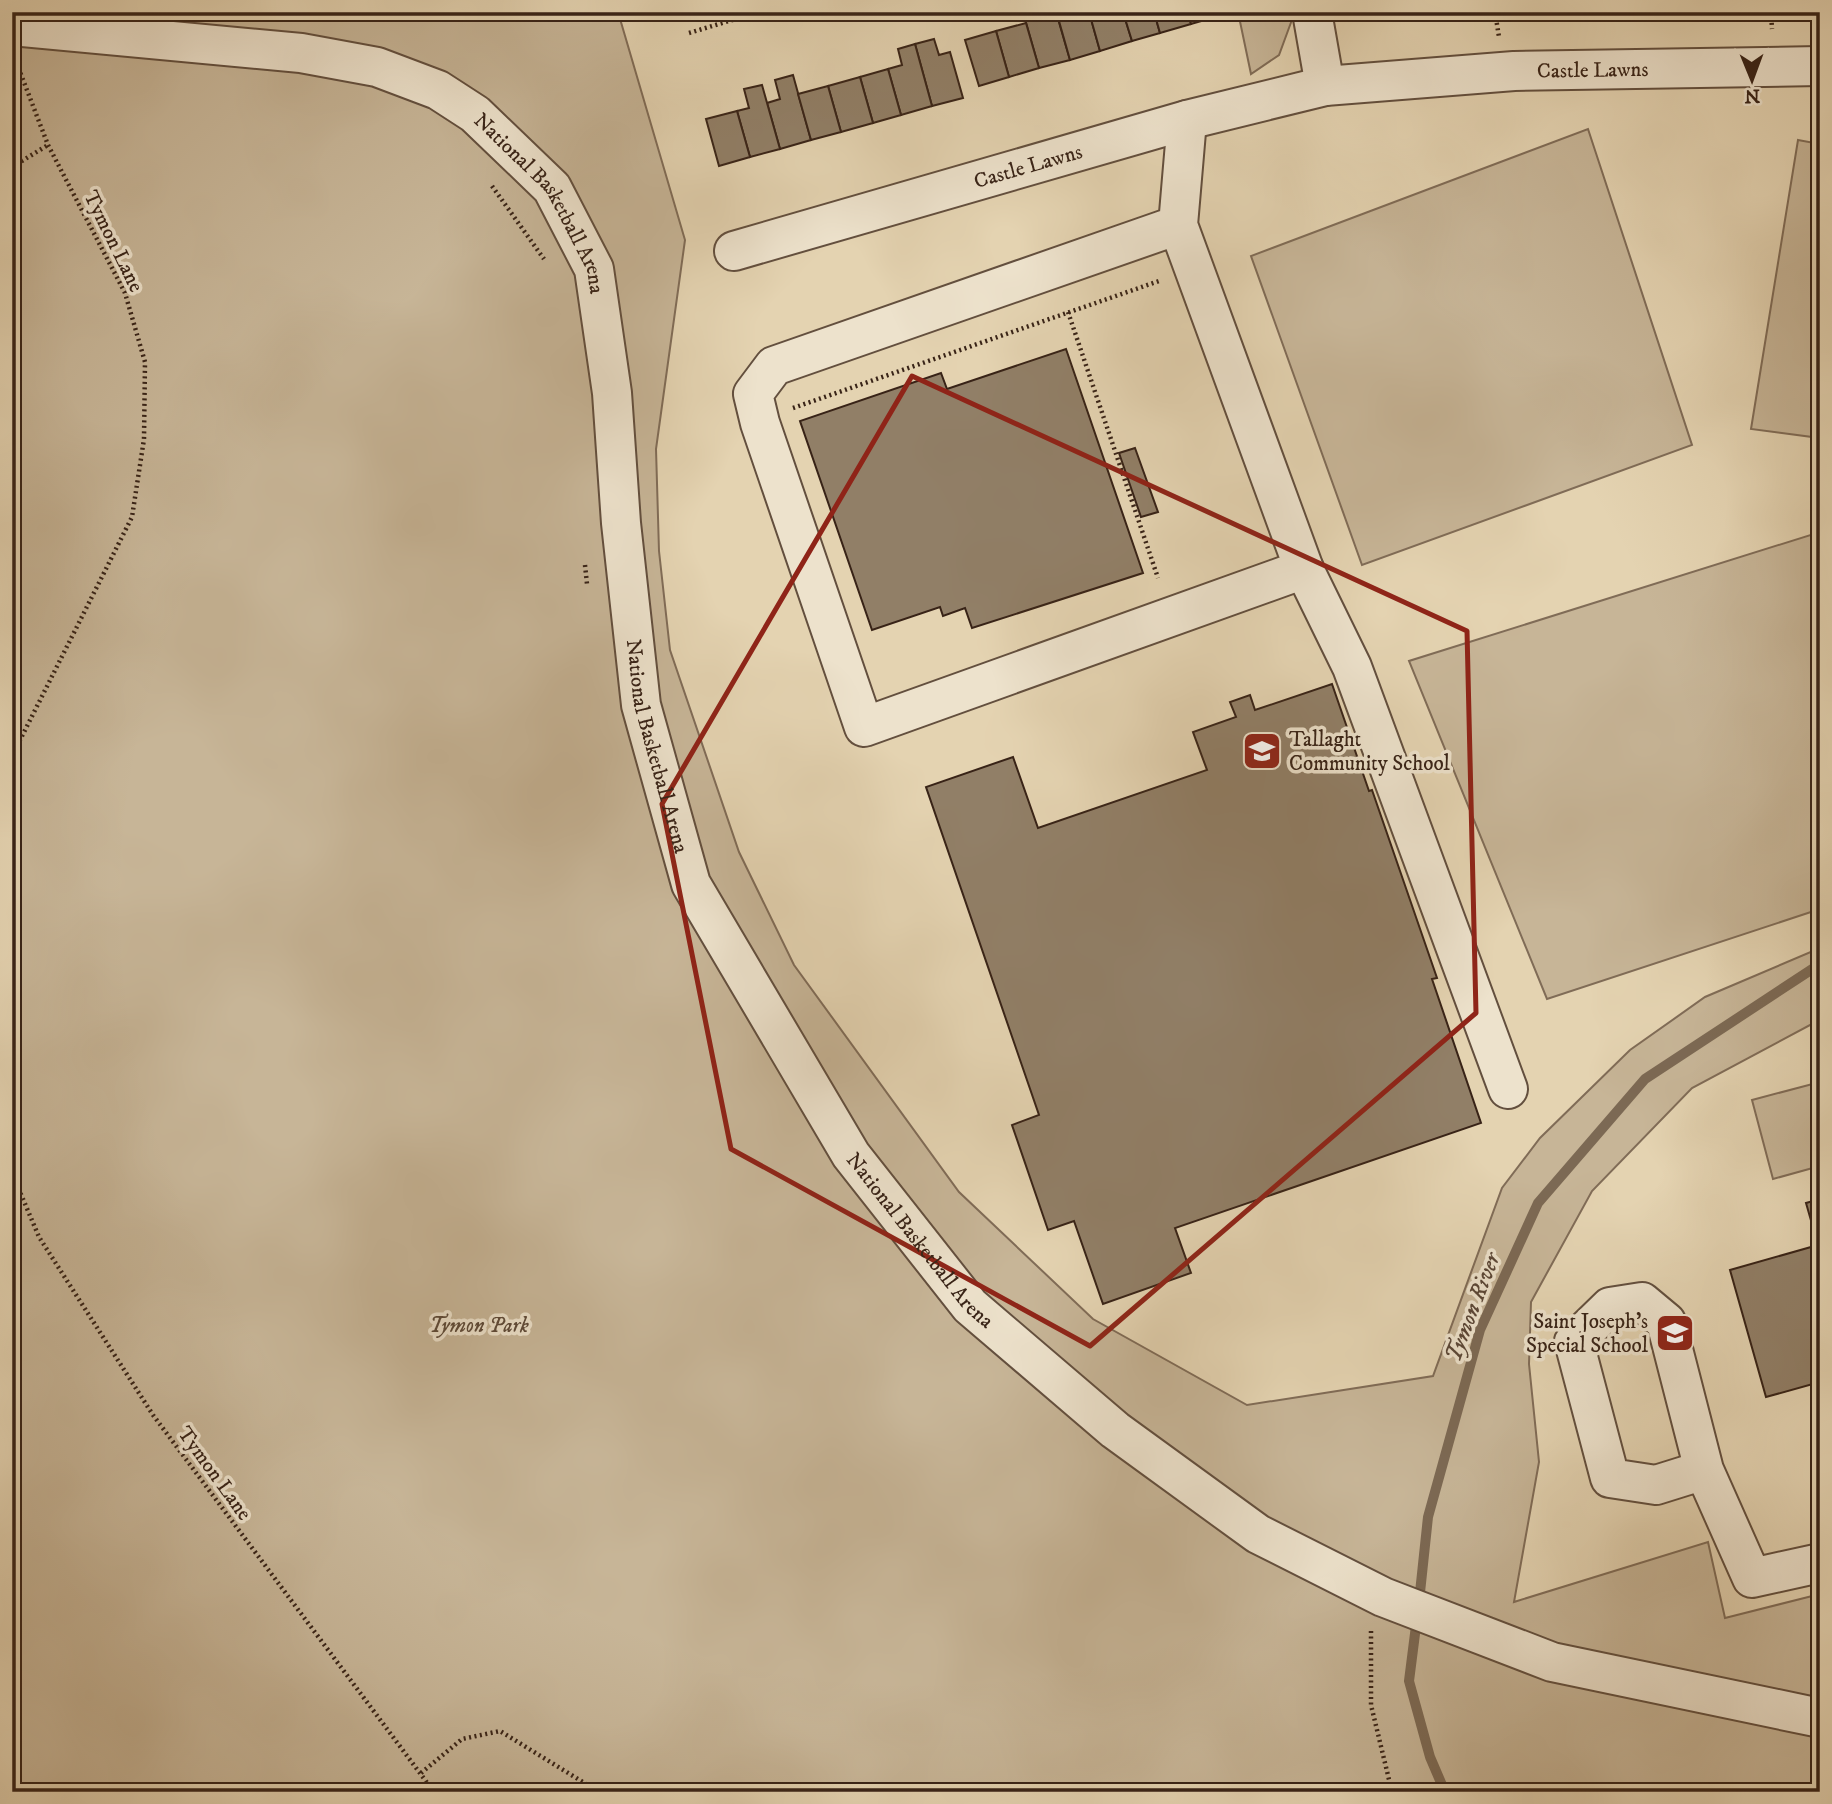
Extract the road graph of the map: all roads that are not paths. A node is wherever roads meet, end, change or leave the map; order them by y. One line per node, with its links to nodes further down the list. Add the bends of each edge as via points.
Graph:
1 (1312, 12): 4 (street)
2 (13, 41): 12 (street, National Basketball Arena, via 301,53 377,67 438,90 475,114 552,188 594,269 612,393 641,705 691,884 851,1155 970,1306 1115,1430 1258,1534 1377,1608 1441,1620 1552,1661)
3 (1820, 66): 4 (street, Castle Lawns, via 1514,71)
4 (1325, 86): 5 (street, Castle Lawns)
5 (1187, 120): 6 (street); 7 (street, Castle Lawns)
6 (1178, 225): 8 (street); 8 (street, via 774,366 753,394 864,727)
7 (734, 251)
8 (1304, 569): 9 (street, via 1352,667)
9 (1508, 1089)
10 (1704, 1470): 10 (street, via 1656,1485 1610,1478 1574,1342 1610,1307 1642,1302 1666,1322); 11 (street, via 1752,1578)
11 (1820, 1563)
12 (1820, 1717)

